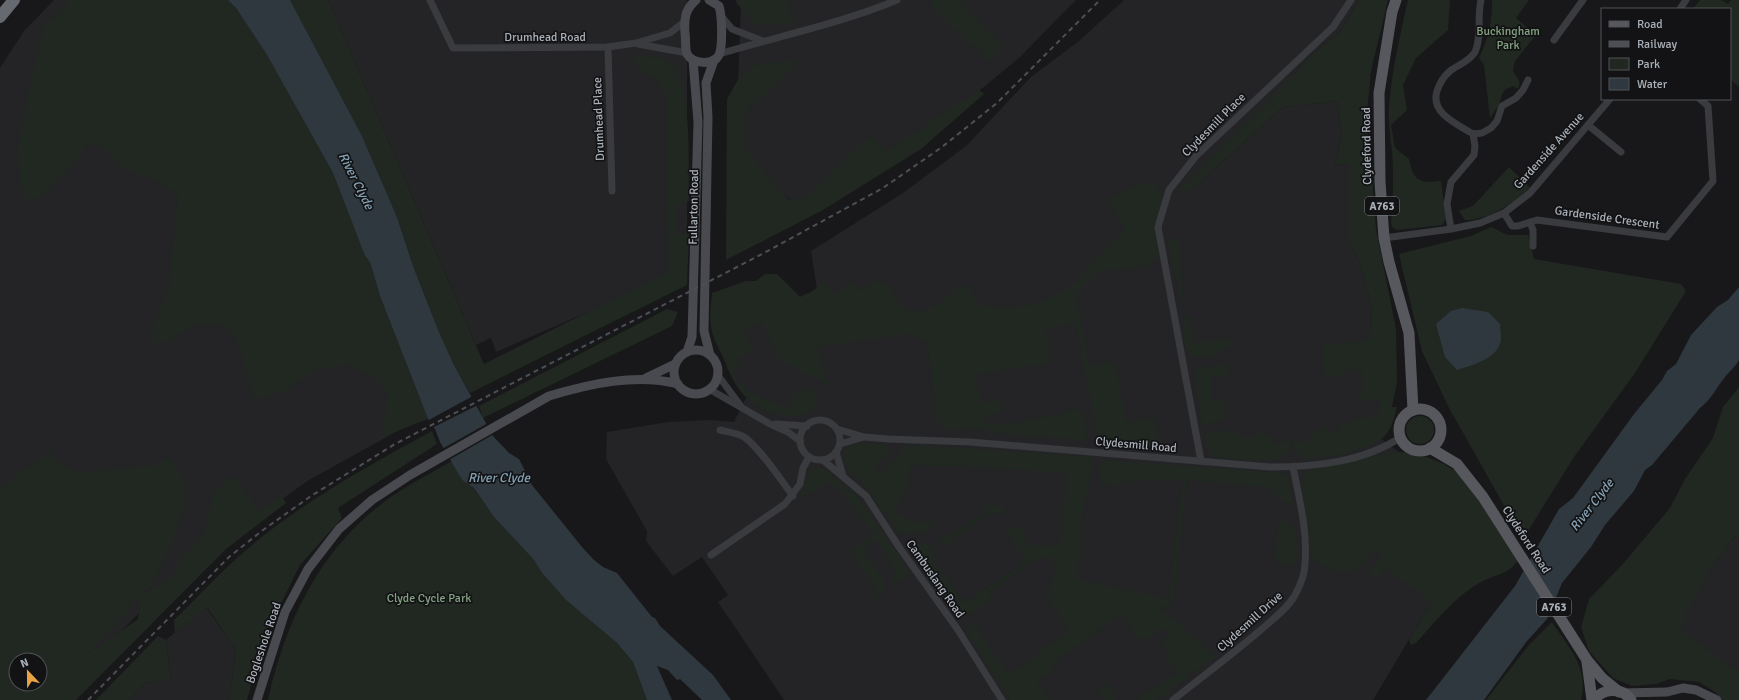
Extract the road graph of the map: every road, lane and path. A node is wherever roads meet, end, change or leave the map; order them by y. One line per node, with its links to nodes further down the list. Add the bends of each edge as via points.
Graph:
1 (14, 0): 12 (highway)
2 (430, 0): 18 (street, Drumhead Road, via 453,48)
3 (696, 0): 10 (street)
4 (709, 0): 11 (street)
5 (897, 0): 16 (street, via 850,18)
6 (1351, 0): 54 (street, Clydesmill Place, via 1333,27 1196,156 1169,190 1158,227)
7 (1396, 0): 31 (main road, Clydeford Road / A763, via 1379,93 1380,182)
8 (1481, 0): 25 (street, via 1475,52 1440,80 1436,96 1437,107 1444,115)
9 (1583, 0): 15 (street)
10 (689, 3): 14 (street)
11 (718, 3): 13 (street, Fullarton Road)
12 (0, 17)
13 (722, 17): 16 (street, via 732,29); 20 (street, Fullarton Road)
14 (684, 22): 17 (street, via 670,33); 19 (street, Fullarton Road)
15 (1554, 40)
16 (763, 41): 20 (street)
17 (636, 43): 18 (street, Drumhead Road); 19 (street)
18 (608, 47): 27 (street, Drumhead Place)
19 (690, 57): 20 (street, via 702,63); 33 (street, Fullarton Road, via 698,122 692,337)
20 (716, 57): 34 (street, Fullarton Road, via 706,83 708,117 704,331)
21 (1528, 80): 25 (street, via 1516,98 1502,106 1497,121 1491,128)
22 (1609, 100): 24 (street, Gardenside Avenue)
23 (1701, 100): 29 (street, Gardenside Crescent, via 1708,106 1713,181 1667,238 1537,220)
24 (1588, 125): 26 (street); 28 (street, Gardenside Avenue, via 1530,193)
25 (1473, 134): 30 (street, via 1474,155 1451,182 1447,204)
26 (1621, 152)
27 (612, 191)
28 (1504, 213): 29 (street, Gardenside Crescent, via 1512,226); 30 (street, Gardenside Avenue, via 1480,223)
29 (1530, 222): 32 (street)
30 (1451, 229): 31 (street, Gardenside Avenue)
31 (1384, 238): 41 (main road, Clydeford Road / A763, via 1409,333)
32 (1533, 246)
33 (688, 352): 34 (street, via 699,350); 35 (street, via 678,359)
34 (710, 356): 36 (street, via 717,367)
35 (676, 364): 37 (street); 38 (street, via 675,378)
36 (717, 374): 39 (street); 40 (street)
37 (640, 380): 38 (street, via 662,380); 62 (street, Bogleshole Road, via 605,383 549,396 410,475 372,500 339,529 308,569 285,612)
38 (678, 384): 39 (street, via 690,393 697,394)
39 (709, 389): 40 (street)
40 (742, 408): 42 (street)
41 (1413, 410): 47 (main road, via 1407,413 1400,424); 50 (main road, via 1420,409 1433,413 1440,424 1439,438)
42 (770, 424): 43 (street); 48 (street)
43 (807, 426): 44 (street, via 812,422 823,421); 48 (street)
44 (837, 429): 46 (street, Clydesmill Road); 49 (street)
45 (720, 430): 57 (street, via 735,433 754,447)
46 (864, 437): 49 (street, Clydesmill Road); 54 (street, Clydesmill Road, via 970,442)
47 (1401, 437): 50 (main road, via 1410,448); 55 (street, Clydesmill Road, via 1372,453)
48 (800, 441): 52 (street, via 801,447)
49 (840, 444): 51 (street)
50 (1430, 448): 59 (main road, Clydeford Road / A763, via 1457,464 1483,497)
51 (836, 452): 53 (street); 56 (street)
52 (809, 457): 53 (street); 57 (street, via 803,468 800,484)
53 (823, 460): 56 (street, Cambuslang Road)
54 (1201, 462): 55 (street, Clydesmill Road)
55 (1293, 467): 64 (street, Clydesmill Drive, via 1301,509 1306,564 1295,596 1250,640)
56 (843, 476): 63 (street, Cambuslang Road, via 866,496 958,630)
57 (792, 496): 58 (street, via 785,504)
58 (711, 555)
59 (1587, 660): 61 (main road, Clydeford Road / A763, via 1602,678); 65 (main road, Clydeford Road / A763)
60 (1667, 692): 61 (street); 66 (street); 67 (street, via 1683,688 1696,690)
61 (1624, 695): 65 (main road, via 1608,691)
62 (257, 700)
63 (1002, 700)
64 (1173, 700)
65 (1593, 700)
66 (1656, 700)
67 (1717, 700)

